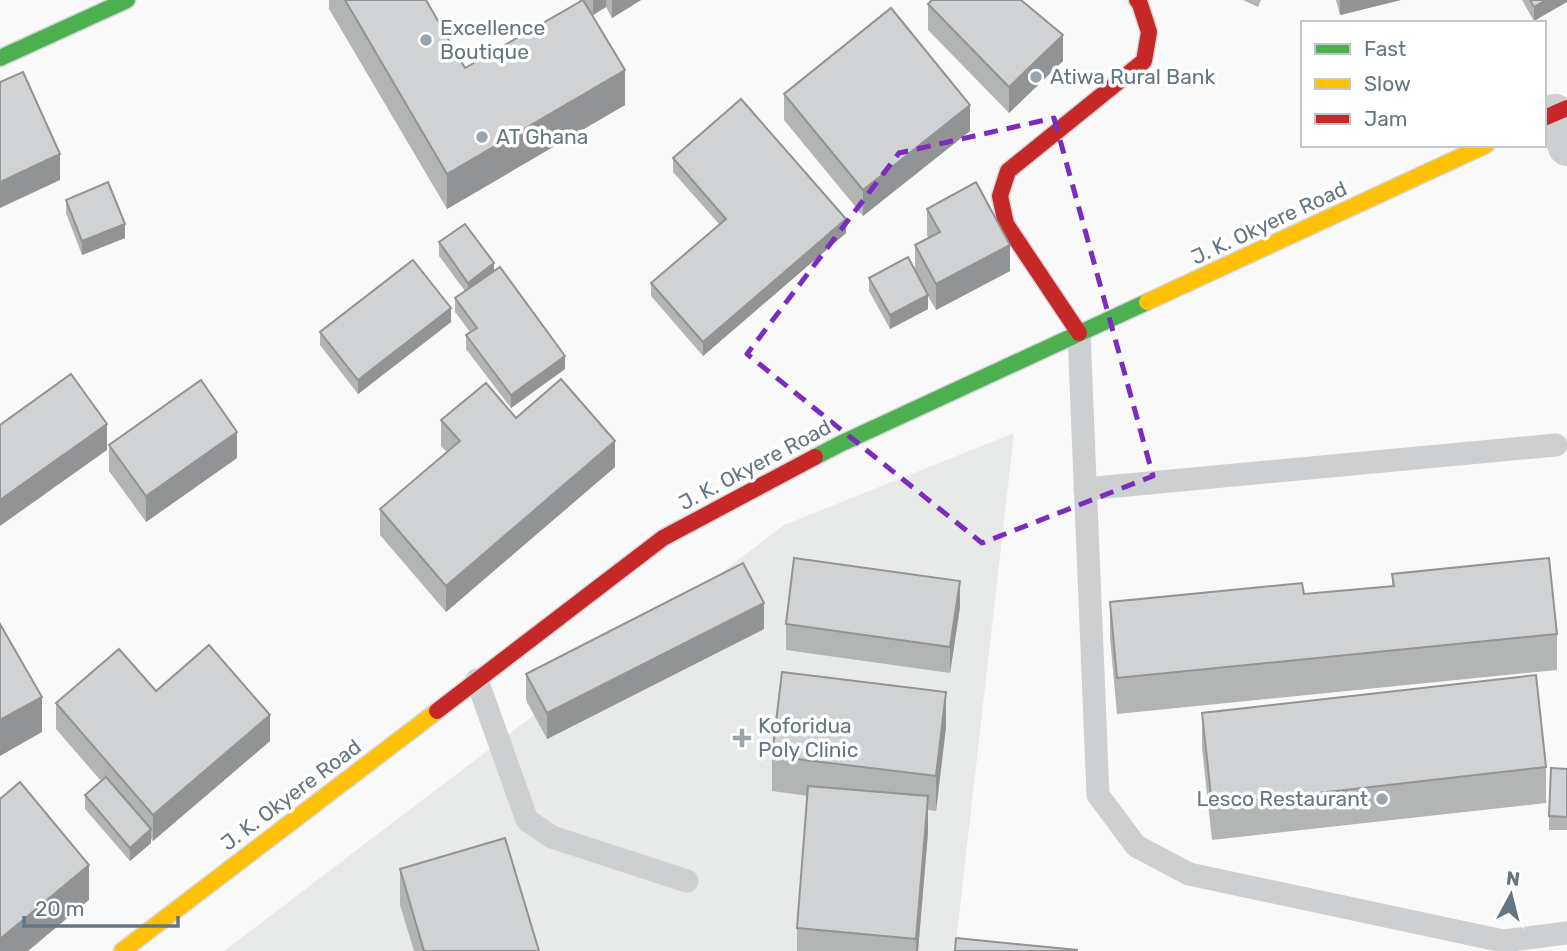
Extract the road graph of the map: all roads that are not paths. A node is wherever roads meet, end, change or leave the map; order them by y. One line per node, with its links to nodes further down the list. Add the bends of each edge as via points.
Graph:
1 (127, 0): 3 (main road)
2 (1137, 0): 5 (main road, via 1149,32 1144,61 1008,171 1000,196 1006,224)
3 (0, 58)
4 (1482, 147): 5 (main road, J. K. Okyere Road)
5 (1079, 333): 7 (lane); 8 (main road, J. K. Okyere Road, via 840,444 663,538)
6 (1556, 444): 7 (lane)
7 (1086, 489): 11 (lane, via 1098,795 1136,846 1189,874)
8 (477, 680): 9 (lane, via 527,820 552,836); 12 (main road, J. K. Okyere Road)
9 (687, 881)
10 (1567, 933): 11 (lane)
11 (1505, 946)
12 (122, 951)

